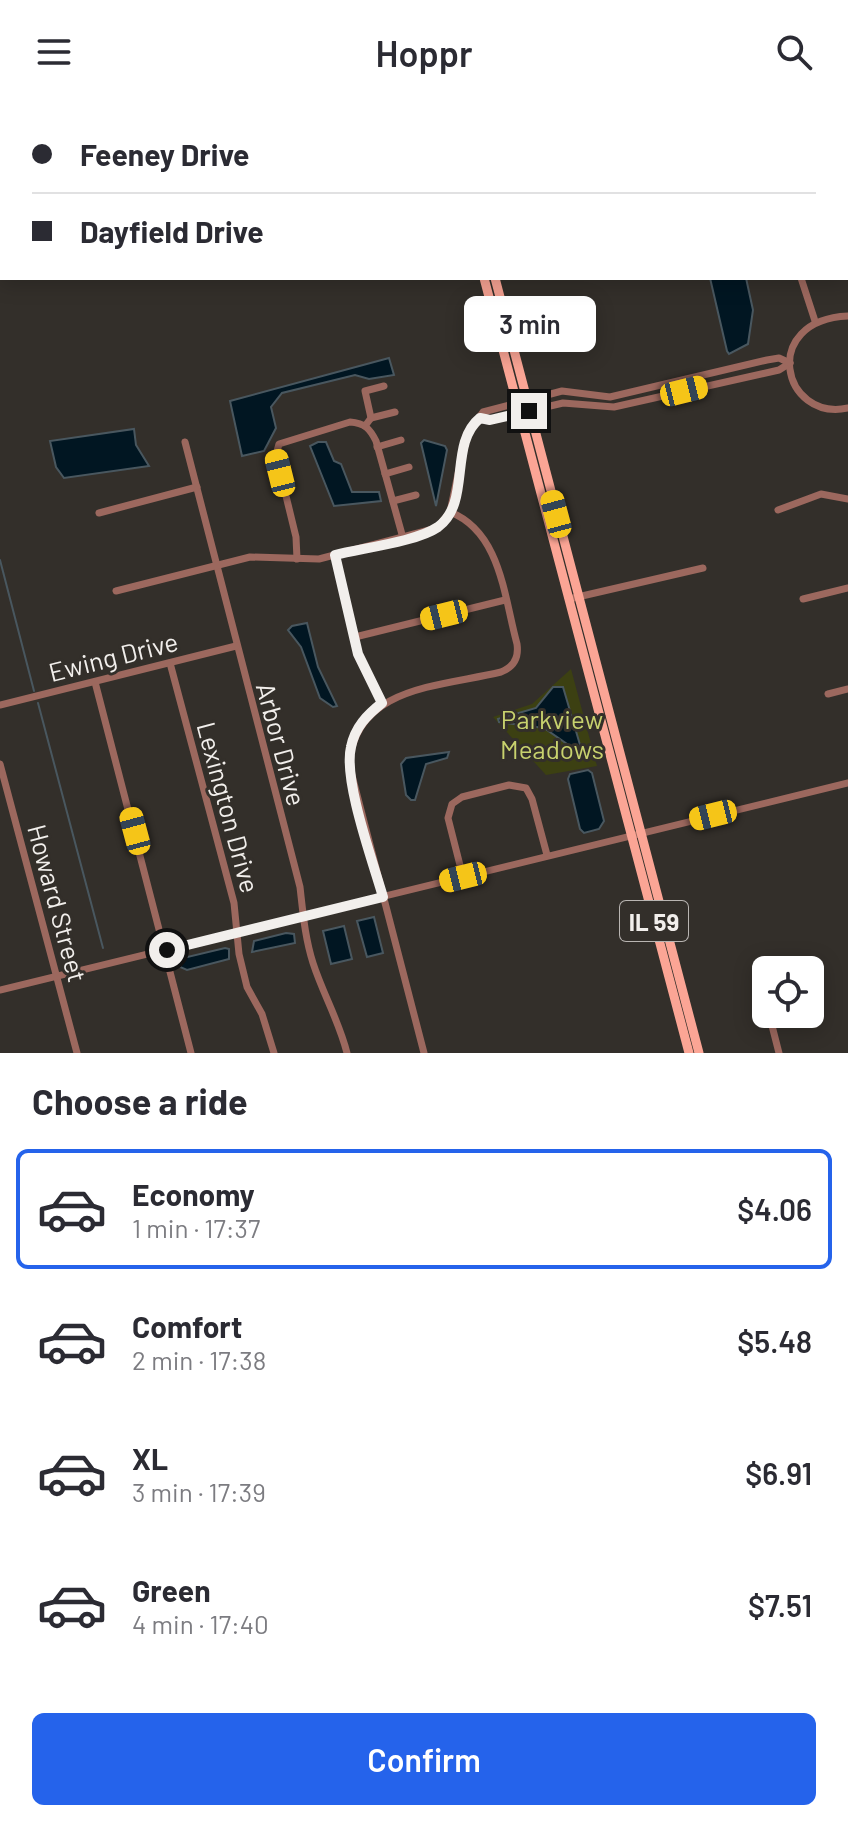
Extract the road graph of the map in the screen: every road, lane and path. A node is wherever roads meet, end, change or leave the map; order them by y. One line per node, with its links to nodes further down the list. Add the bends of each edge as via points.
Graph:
1 (485, 280): 12 (main road, IL 59)
2 (495, 280): 12 (main road, IL 59)
3 (801, 280): 5 (street)
4 (848, 316): 5 (street)
5 (815, 321): 6 (street, via 797,336)
6 (790, 363): 7 (street, via 779,358); 8 (street); 13 (street, via 796,387 806,400 831,410)
7 (726, 370): 8 (street); 10 (street)
8 (728, 381): 11 (street)
9 (384, 386): 15 (street, via 365,391)
10 (656, 386): 11 (street); 12 (street, via 610,397 562,391)
11 (658, 397): 12 (street, via 614,407 571,402)
12 (523, 407): 27 (street, via 490,420 480,418 466,436); 36 (main road, IL 59)
13 (848, 408)
14 (395, 412): 15 (street)
15 (371, 418): 16 (street)
16 (365, 426): 19 (street); 31 (street, via 350,422 279,444 276,455)
17 (401, 440): 19 (street)
18 (185, 442): 22 (street, Arbor Drive)
19 (377, 447): 21 (street)
20 (409, 467): 21 (street)
21 (385, 474): 25 (street)
22 (197, 487): 28 (street); 32 (street, Arbor Drive)
23 (416, 495): 25 (street)
24 (848, 499): 26 (street, via 821,494)
25 (393, 501): 29 (street)
26 (778, 510)
27 (450, 512): 29 (street, via 437,528); 38 (street, via 483,535)
28 (99, 513)
29 (403, 538): 30 (street)
30 (335, 555): 31 (street); 39 (street)
31 (297, 559): 32 (street, via 266,555)
32 (218, 565): 35 (street); 40 (street, Arbor Drive)
33 (703, 568): 36 (street)
34 (848, 588): 37 (street)
35 (116, 591)
36 (574, 598): 49 (main road, IL 59)
37 (803, 599)
38 (505, 600): 39 (street); 45 (street, via 518,649 510,667)
39 (355, 637): 45 (street)
40 (236, 646): 41 (street, Ewing Drive); 53 (street, Arbor Drive, via 300,887)
41 (170, 663): 42 (street, Ewing Drive); 54 (street, Lexington Drive, via 234,903)
42 (95, 682): 46 (street, Ewing Drive); 55 (street)
43 (848, 689): 44 (street)
44 (828, 694)
45 (382, 703): 52 (street, via 356,731 349,764)
46 (0, 705)
47 (0, 764): 56 (street, Howard Street)
48 (848, 783): 49 (street)
49 (636, 834): 50 (street); 64 (main road, IL 59); 65 (main road, IL 59)
50 (547, 855): 51 (street); 51 (street, via 526,788 512,784 462,797 448,814)
51 (463, 877): 52 (street)
52 (383, 897): 53 (street); 63 (street)
53 (302, 918): 54 (street); 62 (street, Arbor Drive, via 312,961)
54 (237, 934): 55 (street); 61 (street, Lexington Drive, via 247,987)
55 (167, 950): 56 (street); 60 (street)
56 (57, 977): 57 (street); 59 (street, Howard Street)
57 (0, 990)
58 (773, 1028): 66 (street)
59 (77, 1053)
60 (191, 1053)
61 (274, 1053)
62 (347, 1053)
63 (424, 1053)
64 (689, 1053)
65 (699, 1053)
66 (779, 1053)

